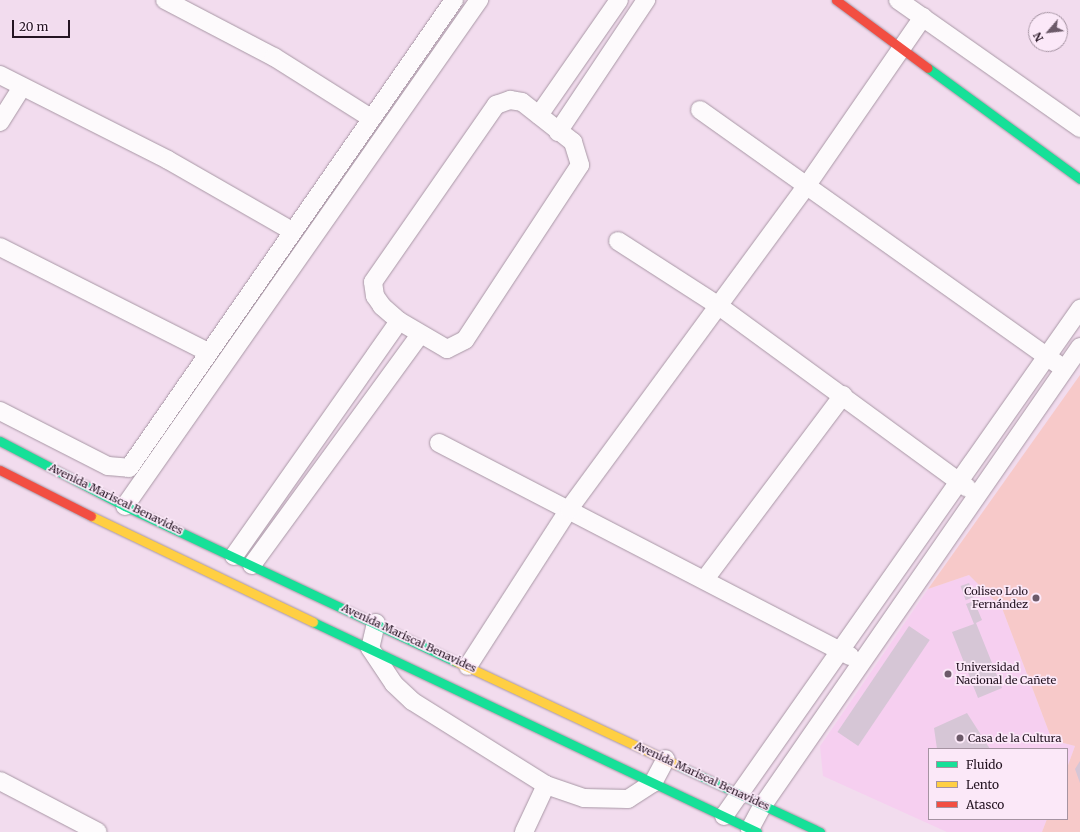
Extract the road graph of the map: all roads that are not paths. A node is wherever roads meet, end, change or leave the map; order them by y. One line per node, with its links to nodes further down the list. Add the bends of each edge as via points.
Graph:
1 (165, 0): 14 (street, via 274,57)
2 (454, 0): 14 (street)
3 (479, 0): 38 (street)
4 (619, 0): 13 (street)
5 (646, 0): 17 (street)
6 (836, 0): 9 (main road)
7 (898, 0): 8 (street)
8 (923, 17): 9 (street); 16 (street)
9 (903, 47): 18 (main road); 19 (street)
10 (0, 75): 11 (street)
11 (22, 87): 15 (street); 20 (street, via 168,160)
12 (700, 110): 19 (street)
13 (538, 115): 17 (street); 25 (street, via 516,100 496,105 375,274 375,296)
14 (371, 118): 20 (street)
15 (0, 122)
16 (1080, 128)
17 (558, 132): 26 (street, via 573,142 580,164 465,340 447,349)
18 (1080, 179)
19 (805, 188): 23 (street); 29 (street)
20 (292, 231): 28 (street)
21 (618, 241): 23 (street)
22 (0, 247): 28 (street)
23 (719, 306): 31 (street); 39 (street)
24 (1080, 309): 29 (street)
25 (399, 321): 26 (street); 40 (street)
26 (420, 334): 41 (street)
27 (1080, 347): 30 (street)
28 (208, 352): 32 (street, via 129,468 108,466)
29 (1049, 358): 30 (street); 36 (street)
30 (1065, 369): 37 (street)
31 (843, 395): 36 (street); 42 (street)
32 (0, 411)
33 (0, 441): 38 (main road, Avenida Mariscal Benavides)
34 (439, 444): 39 (street)
35 (0, 470): 44 (main road, via 121,531)
36 (961, 480): 37 (street); 45 (street)
37 (976, 496): 46 (street)
38 (125, 506): 40 (main road, Avenida Mariscal Benavides)
39 (569, 509): 42 (street); 47 (street)
40 (234, 556): 41 (main road, Avenida Mariscal Benavides)
41 (252, 565): 43 (main road, Avenida Mariscal Benavides)
42 (705, 579): 45 (street)
43 (376, 623): 44 (street); 47 (main road, Avenida Mariscal Benavides)
44 (370, 648): 50 (main road); 51 (street, via 394,684 412,701)
45 (842, 650): 46 (street); 52 (street)
46 (861, 664): 53 (street)
47 (468, 666): 48 (main road, Avenida Mariscal Benavides)
48 (666, 759): 50 (street); 52 (main road, Avenida Mariscal Benavides)
49 (0, 781): 56 (street)
50 (653, 783): 51 (street, via 628,799 584,798); 54 (main road)
51 (546, 785): 57 (street)
52 (740, 794): 53 (main road, Avenida Mariscal Benavides); 54 (street)
53 (763, 805): 55 (street); 58 (main road, Avenida Mariscal Benavides)
54 (724, 816): 55 (main road)
55 (754, 830)
56 (98, 832)
57 (524, 832)
58 (820, 832)

